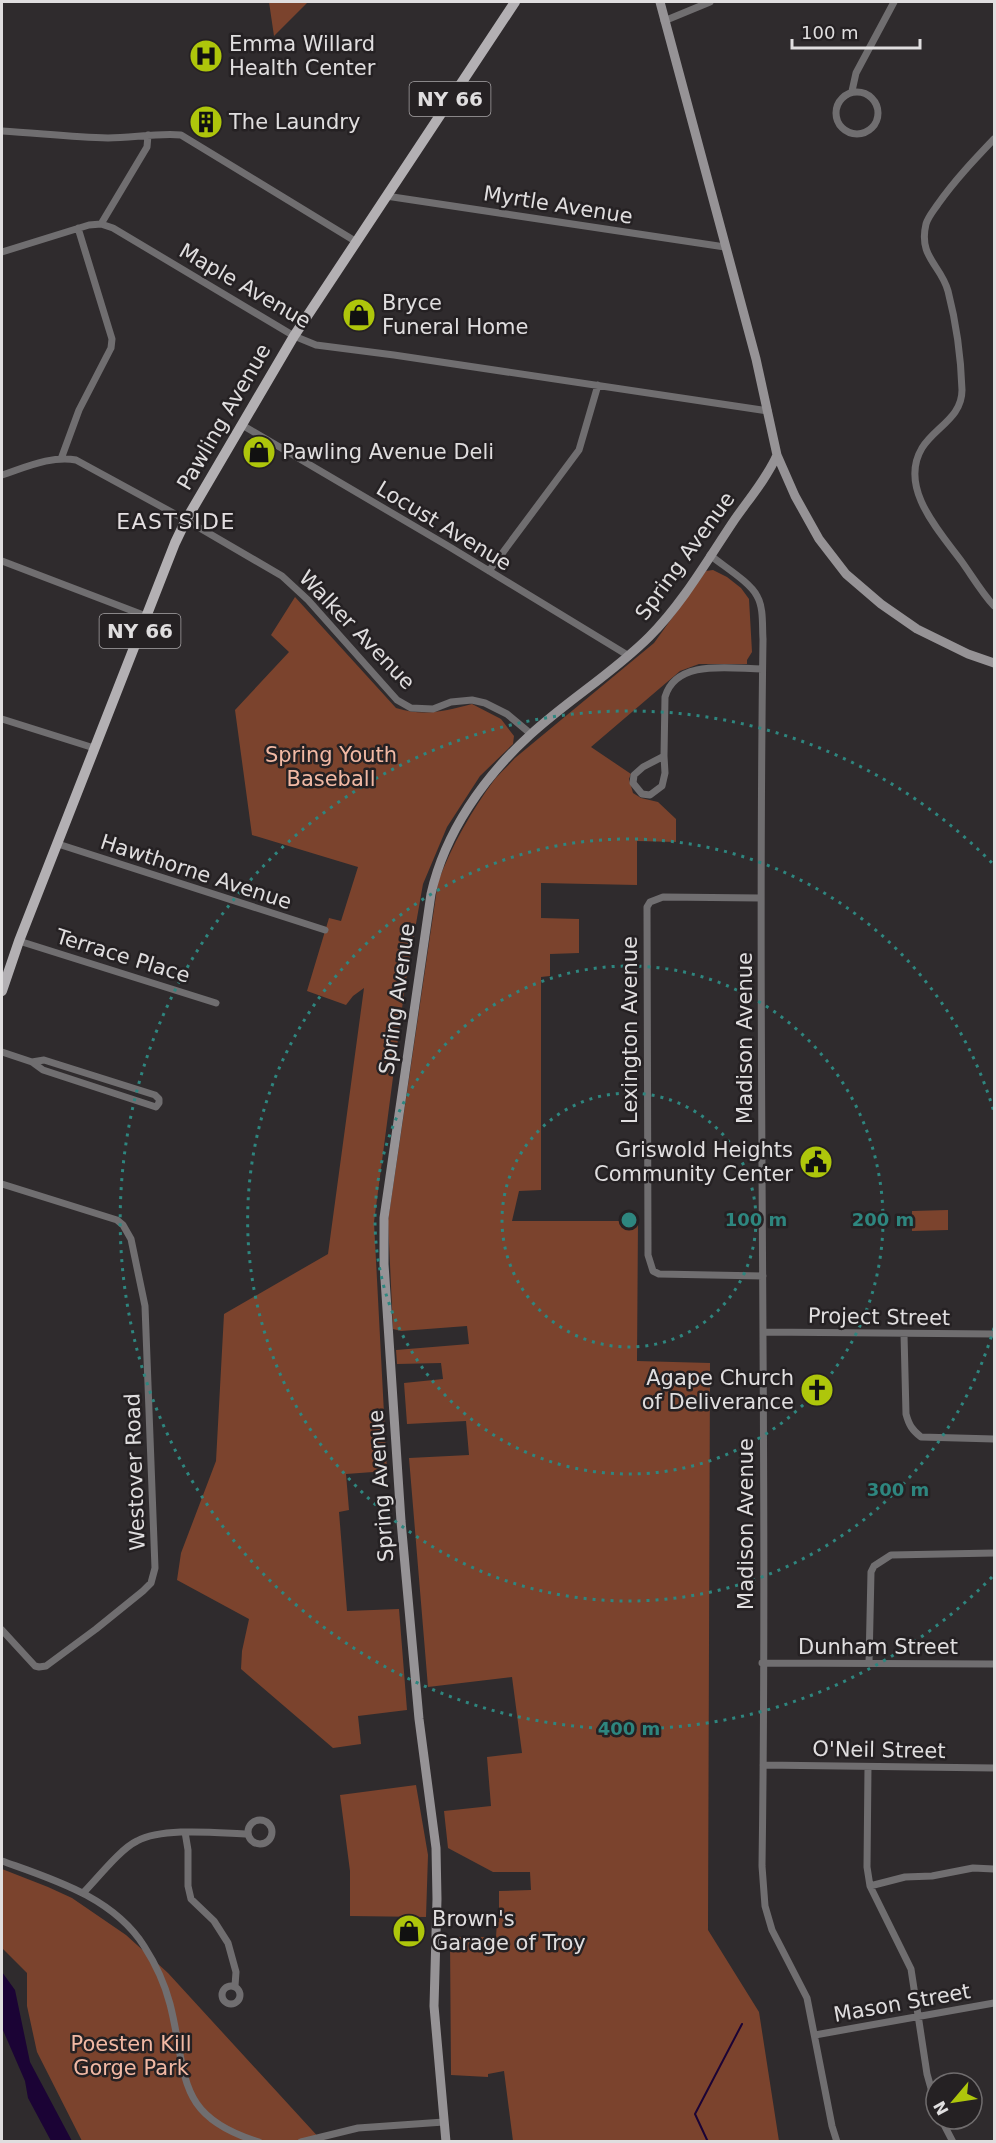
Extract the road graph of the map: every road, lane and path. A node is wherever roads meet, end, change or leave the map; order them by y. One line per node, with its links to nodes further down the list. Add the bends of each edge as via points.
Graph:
1 (515, 2): 10 (main road, Pawling Avenue / NY 66)
2 (660, 2): 5 (street)
3 (710, 2): 5 (street)
4 (894, 2): 6 (street, via 856,73)
5 (664, 21): 14 (street)
6 (852, 91): 6 (street, via 840,100 836,114 841,127 861,134 873,128 878,108 871,96)
7 (2, 131): 8 (street, via 108,138)
8 (148, 135): 11 (street, via 147,147); 13 (street, via 181,135)
9 (994, 139): 27 (street, via 954,181 926,223 928,258 947,288 955,325 962,393 959,408 922,448 915,478 928,516)
10 (386, 195): 13 (main road, Pawling Avenue / NY 66); 14 (street, Myrtle Avenue)
11 (101, 224): 12 (street); 16 (street, Maple Avenue)
12 (78, 228): 15 (street); 21 (street, via 112,339)
13 (355, 241): 16 (main road, Pawling Avenue / NY 66)
14 (725, 247): 18 (street)
15 (2, 252)
16 (294, 336): 17 (street, Maple Avenue, via 316,345); 19 (main road, Pawling Avenue / NY 66)
17 (598, 385): 18 (street, Maple Avenue); 26 (street, via 579,450)
18 (768, 411): 20 (street)
19 (242, 425): 23 (main road, Pawling Avenue / NY 66); 26 (street, Locust Avenue)
20 (777, 455): 24 (street, Spring Avenue); 30 (street, via 819,539 846,574 917,629)
21 (61, 459): 22 (street, Walker Avenue); 23 (street, Walker Avenue, via 76,460)
22 (2, 475)
23 (186, 520): 28 (main road, Pawling Avenue / NY 66); 33 (street, Walker Avenue, via 282,576 397,700 411,708 433,709 451,702 484,703 507,714)
24 (710, 555): 29 (street, Spring Avenue, via 669,614); 31 (street, Madison Avenue, via 758,596)
25 (2, 561): 28 (street)
26 (489, 571): 29 (street, Locust Avenue)
27 (994, 606)
28 (146, 616): 34 (main road, Pawling Avenue / NY 66)
29 (629, 656): 33 (street, Spring Avenue)
30 (994, 663)
31 (762, 669): 35 (street, via 699,669 676,679 665,697); 37 (street, Madison Avenue)
32 (2, 719): 34 (street)
33 (531, 734): 69 (street, Spring Avenue, via 478,792 435,874 384,1218 401,1521 419,1719 436,1848 434,2006)
34 (94, 748): 36 (main road, Pawling Avenue / NY 66)
35 (664, 756): 35 (street, via 662,786 650,795 642,794 633,783 634,776)
36 (58, 844): 38 (street, Hawthorne Avenue); 39 (main road, Pawling Avenue / NY 66)
37 (760, 898): 45 (street, Madison Avenue); 45 (street, Lexington Avenue, via 663,897 650,902 646,914 648,1256 653,1271 668,1275)
38 (324, 930)
39 (19, 941): 40 (main road, Pawling Avenue / NY 66); 41 (street, Terrace Place)
40 (2, 991)
41 (216, 1003)
42 (2, 1052): 43 (street)
43 (32, 1062): 43 (street, via 43,1070 156,1107 159,1103 155,1095 122,1084 44,1060)
44 (2, 1184): 51 (street, Westover Road, via 117,1220 131,1239 145,1306 155,1568 154,1577 143,1592 42,1667 35,1666)
45 (763, 1275): 46 (street, Madison Avenue)
46 (763, 1332): 47 (street, Project Street); 52 (street, Madison Avenue)
47 (904, 1334): 48 (street, Project Street); 49 (street, via 906,1414 913,1430 921,1437)
48 (994, 1334)
49 (994, 1439)
50 (994, 1553): 53 (street, via 891,1555 874,1566)
51 (2, 1630)
52 (762, 1663): 53 (street, Dunham Street); 55 (street, Madison Avenue)
53 (869, 1663): 54 (street, Dunham Street)
54 (994, 1664)
55 (763, 1765): 56 (street, O'Neil Street); 67 (street, Madison Avenue, via 765,1906 772,1930 807,1998)
56 (868, 1767): 57 (street, O'Neil Street); 62 (street)
57 (994, 1768)
58 (185, 1832): 59 (street); 63 (street, via 135,1842); 64 (street, via 191,1899 214,1921 228,1943 236,1972)
59 (248, 1834)
60 (2, 1861): 63 (street)
61 (994, 1869): 62 (street, via 904,1876)
62 (870, 1886): 66 (street, via 911,1969)
63 (82, 1893): 70 (street, via 112,1912 144,1945 170,2003 184,2076 194,2101 215,2123)
64 (235, 1986)
65 (994, 2003): 66 (street, Mason Street)
66 (918, 2017): 67 (street, Mason Street); 68 (street)
67 (815, 2036): 73 (street, Madison Avenue)
68 (927, 2071)
69 (444, 2122): 71 (street, via 358,2128); 72 (street, Spring Avenue)
70 (259, 2142)
71 (301, 2142)
72 (446, 2142)
73 (837, 2142)

